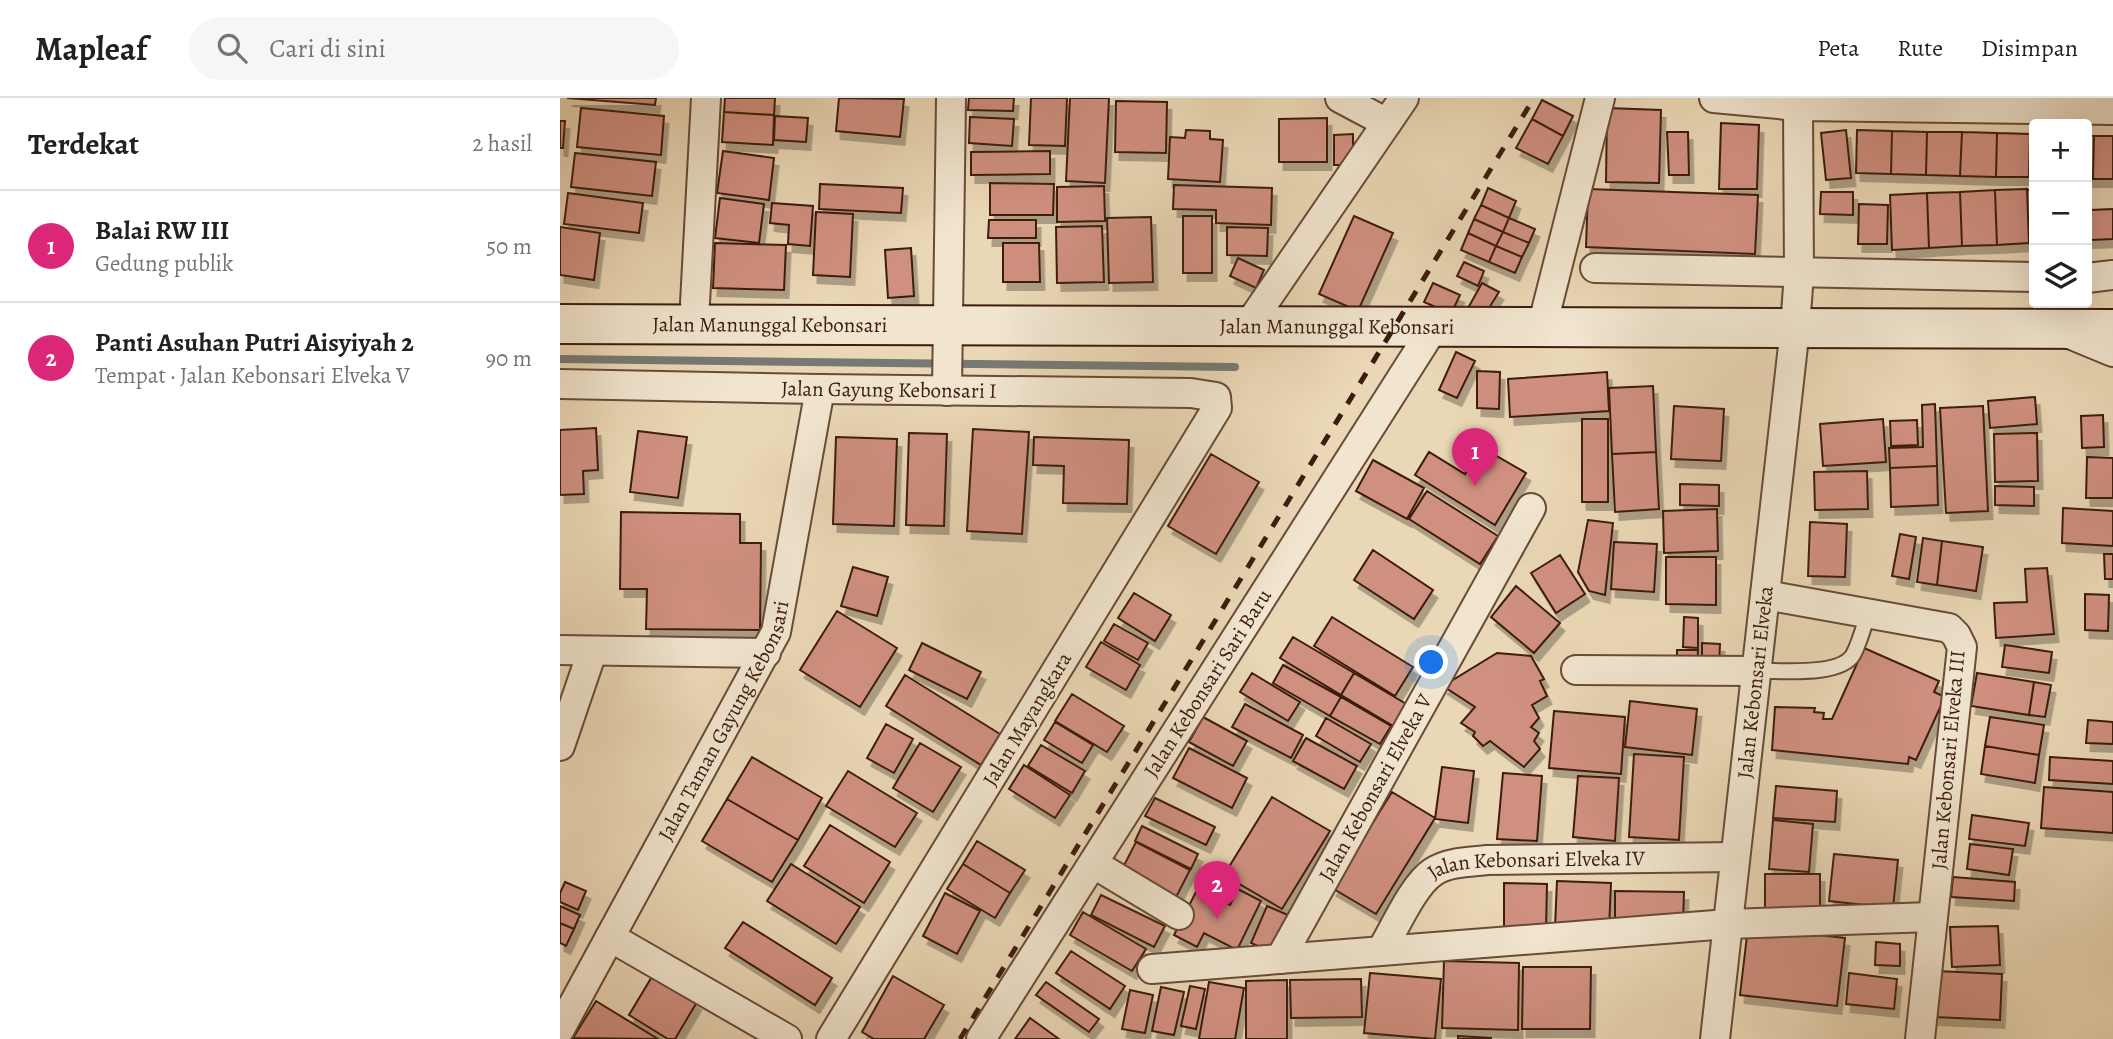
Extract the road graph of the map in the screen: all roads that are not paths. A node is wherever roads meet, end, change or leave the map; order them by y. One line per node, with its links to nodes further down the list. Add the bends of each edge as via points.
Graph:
1 (706, 98): 15 (street)
2 (951, 98): 24 (street)
3 (1340, 98): 9 (street)
4 (1404, 98): 9 (street)
5 (1600, 98): 19 (street)
6 (1714, 98): 7 (street)
7 (1798, 106): 8 (street); 11 (street, Jalan Kebonsari Elveka)
8 (2113, 110)
9 (1387, 123): 17 (street)
10 (1595, 268): 11 (street)
11 (1800, 273): 13 (street); 20 (street, Jalan Kebonsari Elveka)
12 (2113, 275): 14 (street)
13 (2029, 277)
14 (2092, 277)
15 (695, 303)
16 (560, 324): 24 (street, Jalan Manunggal Kebonsari)
17 (1248, 326): 18 (street, Jalan Manunggal Kebonsari); 24 (street, Jalan Manunggal Kebonsari)
18 (1434, 327): 19 (street, Jalan Manunggal Kebonsari); 38 (street, Jalan Kebonsari Sari Baru)
19 (1542, 327): 20 (street, Jalan Manunggal Kebonsari)
20 (1795, 328): 21 (street, Jalan Manunggal Kebonsari); 29 (street, Jalan Kebonsari Elveka)
21 (2056, 329): 22 (street, Jalan Manunggal Kebonsari); 23 (street)
22 (2113, 329)
23 (2113, 352)
24 (947, 361): 26 (street, Jalan Gayung Kebonsari I); 27 (street, Jalan Gayung Kebonsari I)
25 (560, 384): 26 (street, Jalan Gayung Kebonsari I)
26 (820, 389): 33 (street, Jalan Taman Gayung Kebonsari, via 782,605)
27 (1216, 397): 48 (street, Jalan Mayangkara, via 1217,408)
28 (1531, 508): 44 (street, Jalan Kebonsari Elveka V)
29 (1765, 594): 30 (street, Jalan Kebonsari Elveka III); 35 (street, Jalan Kebonsari Elveka)
30 (1868, 613): 35 (lane, via 1845,663 1822,670); 40 (street, Jalan Kebonsari Elveka III, via 1949,628 1962,647)
31 (560, 650): 32 (street)
32 (592, 652): 33 (street); 36 (street)
33 (766, 653): 42 (street, Jalan Taman Gayung Kebonsari)
34 (1576, 670): 35 (street)
35 (1756, 671): 37 (street, Jalan Kebonsari Elveka)
36 (560, 746)
37 (1735, 858): 41 (street, Jalan Kebonsari Elveka); 43 (street, Jalan Kebonsari Elveka IV, via 1454,864 1432,873 1417,890)
38 (1094, 864): 39 (street); 49 (street, Jalan Kebonsari Sari Baru)
39 (1179, 915)
40 (1932, 917): 41 (street); 51 (street, Jalan Kebonsari Elveka III)
41 (1728, 924): 43 (street); 50 (street, Jalan Kebonsari Elveka)
42 (610, 937): 46 (street, Jalan Taman Gayung Kebonsari); 47 (street)
43 (1381, 951): 44 (street)
44 (1280, 959): 45 (street)
45 (1152, 969)
46 (560, 1029)
47 (787, 1039)
48 (831, 1039)
49 (981, 1039)
50 (1715, 1039)
51 (1920, 1039)

